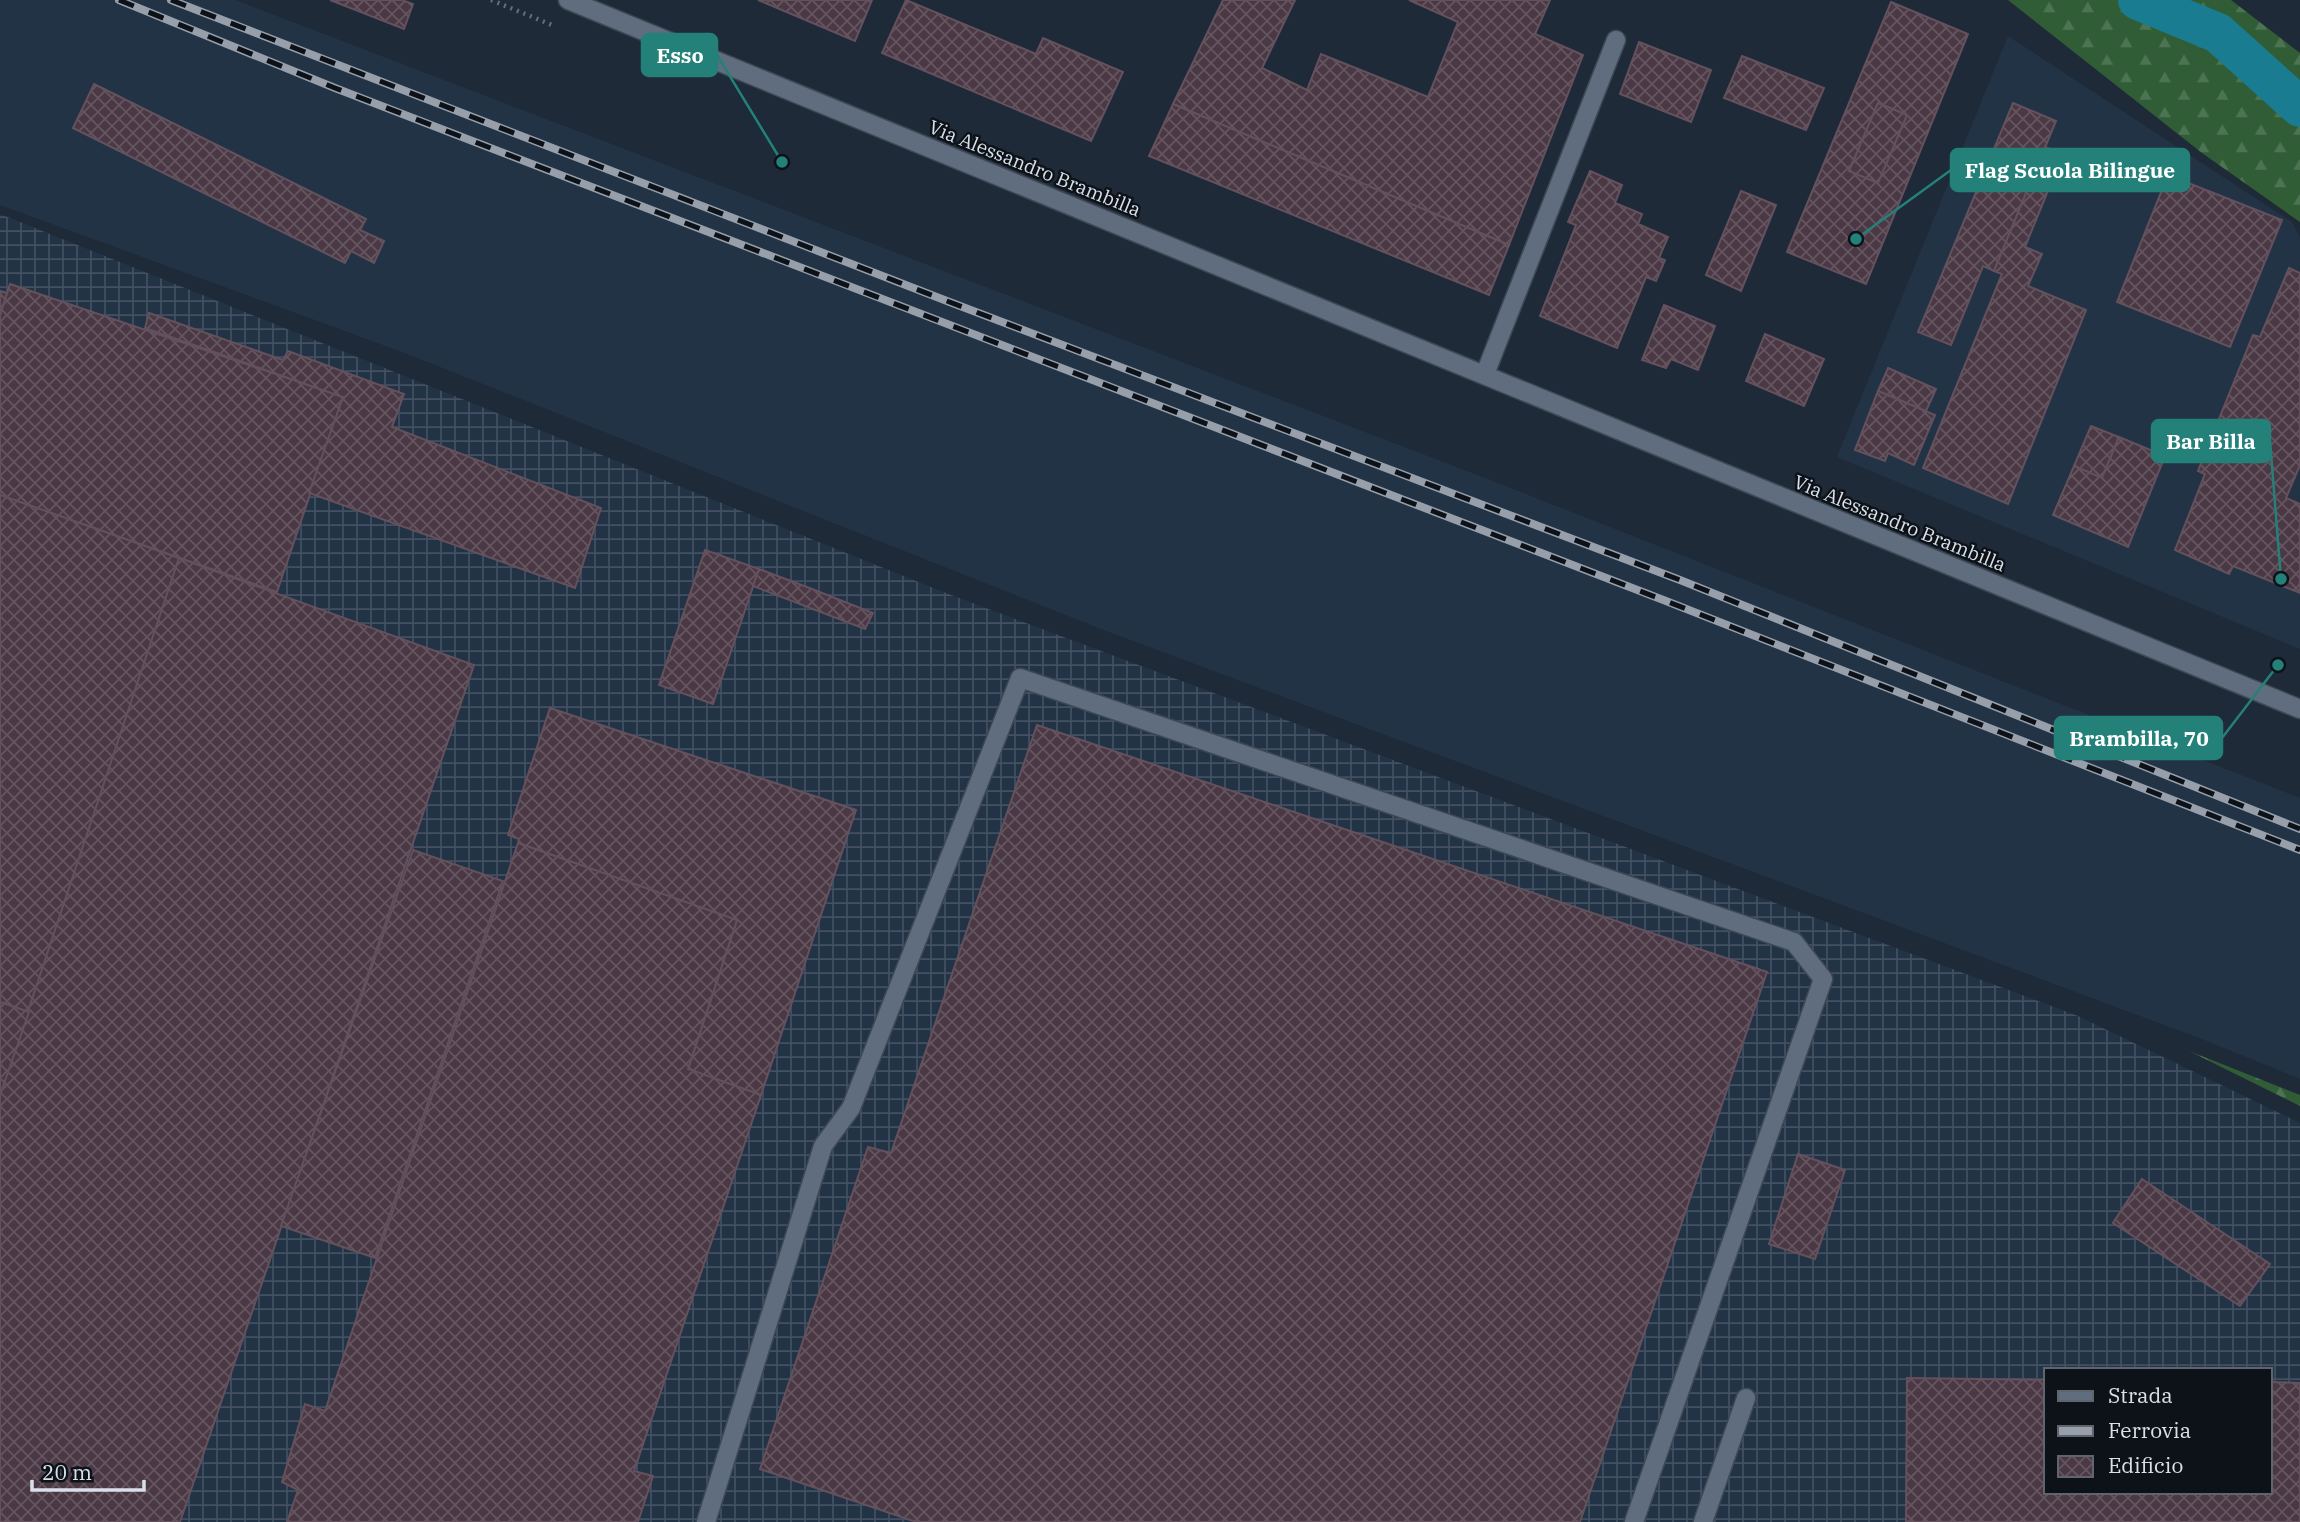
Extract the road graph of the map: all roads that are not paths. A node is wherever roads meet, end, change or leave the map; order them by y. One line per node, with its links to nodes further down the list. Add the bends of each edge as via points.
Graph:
1 (568, 0): 3 (main road, Via Alessandro Brambilla)
2 (1616, 40): 3 (main road)
3 (1485, 374): 4 (main road, Via Alessandro Brambilla)
4 (2300, 709)
5 (1746, 1398): 8 (main road)
6 (706, 1522): 7 (main road, via 823,1146 851,1108 1020,678 1794,942 1823,979)
7 (1634, 1522)
8 (1703, 1522)

